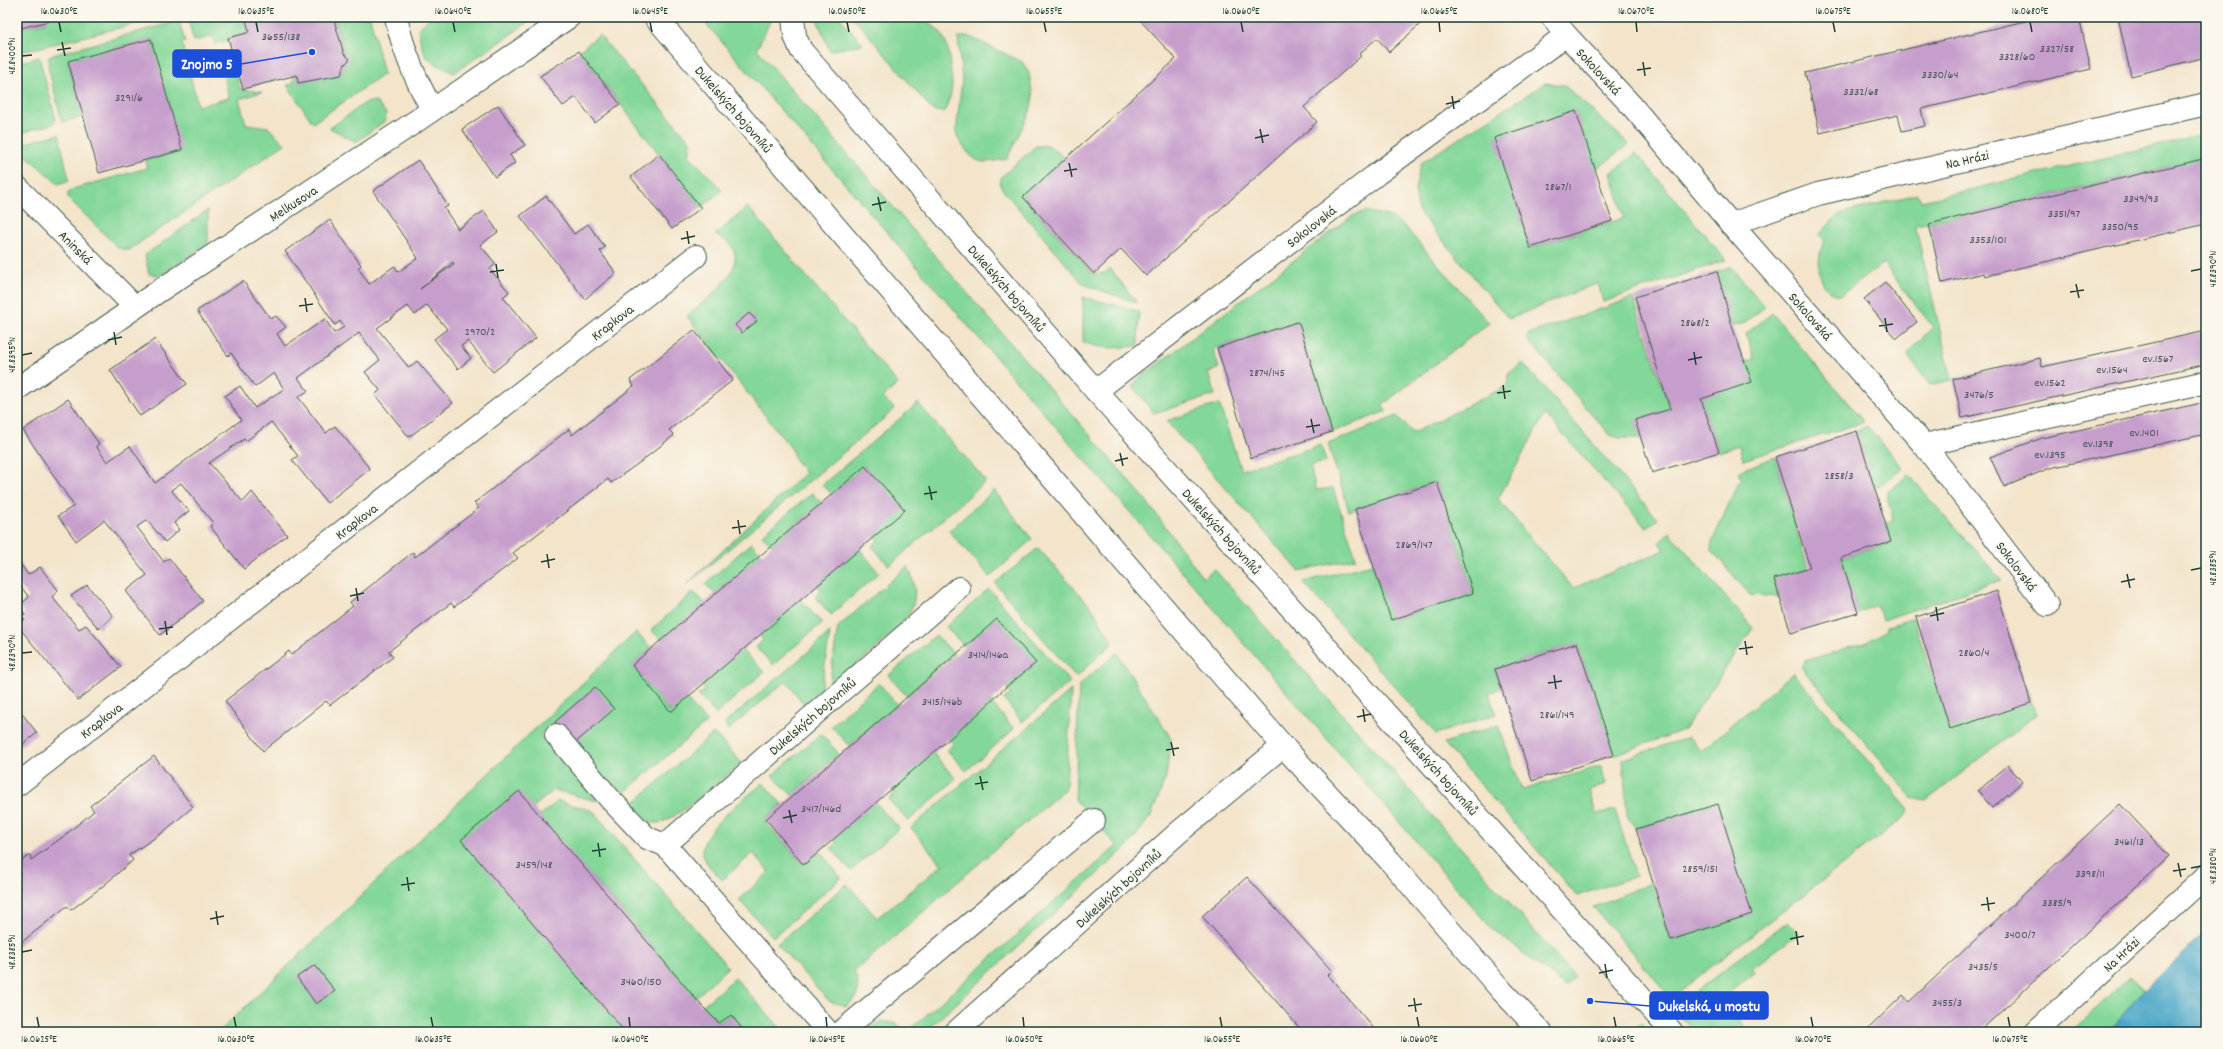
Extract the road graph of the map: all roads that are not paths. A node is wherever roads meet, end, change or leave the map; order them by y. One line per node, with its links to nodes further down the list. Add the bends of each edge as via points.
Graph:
1 (396, 17): 8 (street, via 409,63)
2 (568, 17): 8 (street, Melkusova)
3 (655, 17): 20 (street, Dukelských bojovníků)
4 (793, 17): 15 (street, Dukelských bojovníků, via 795,36 801,50)
5 (1552, 17): 6 (street, Sokolovská)
6 (1566, 35): 10 (street, Sokolovská, via 1632,106); 15 (street, Sokolovská, via 1377,174)
7 (2206, 104): 10 (street, Na Hrázi, via 1818,194)
8 (432, 109): 12 (street, Melkusova)
9 (17, 187): 12 (street, Aninská)
10 (1731, 224): 16 (street, Sokolovská)
11 (696, 256): 21 (street, Krapkova)
12 (135, 307): 14 (street, Melkusova)
13 (2206, 382): 16 (street)
14 (17, 389)
15 (1096, 391): 29 (street, Dukelských bojovníků)
16 (1924, 445): 18 (street, Sokolovská)
17 (958, 588): 23 (street, Dukelských bojovníků)
18 (2047, 605)
19 (556, 735): 23 (street, via 647,838)
20 (1282, 746): 27 (street, Dukelských bojovníků, via 1179,832); 28 (street, Dukelských bojovníků, via 1390,861 1502,991)
21 (17, 785)
22 (1094, 820): 26 (street)
23 (665, 845): 25 (street)
24 (2206, 876): 30 (street, Na Hrázi)
25 (828, 1032)
26 (841, 1032)
27 (956, 1032)
28 (1541, 1032)
29 (1672, 1032)
30 (2036, 1032)

